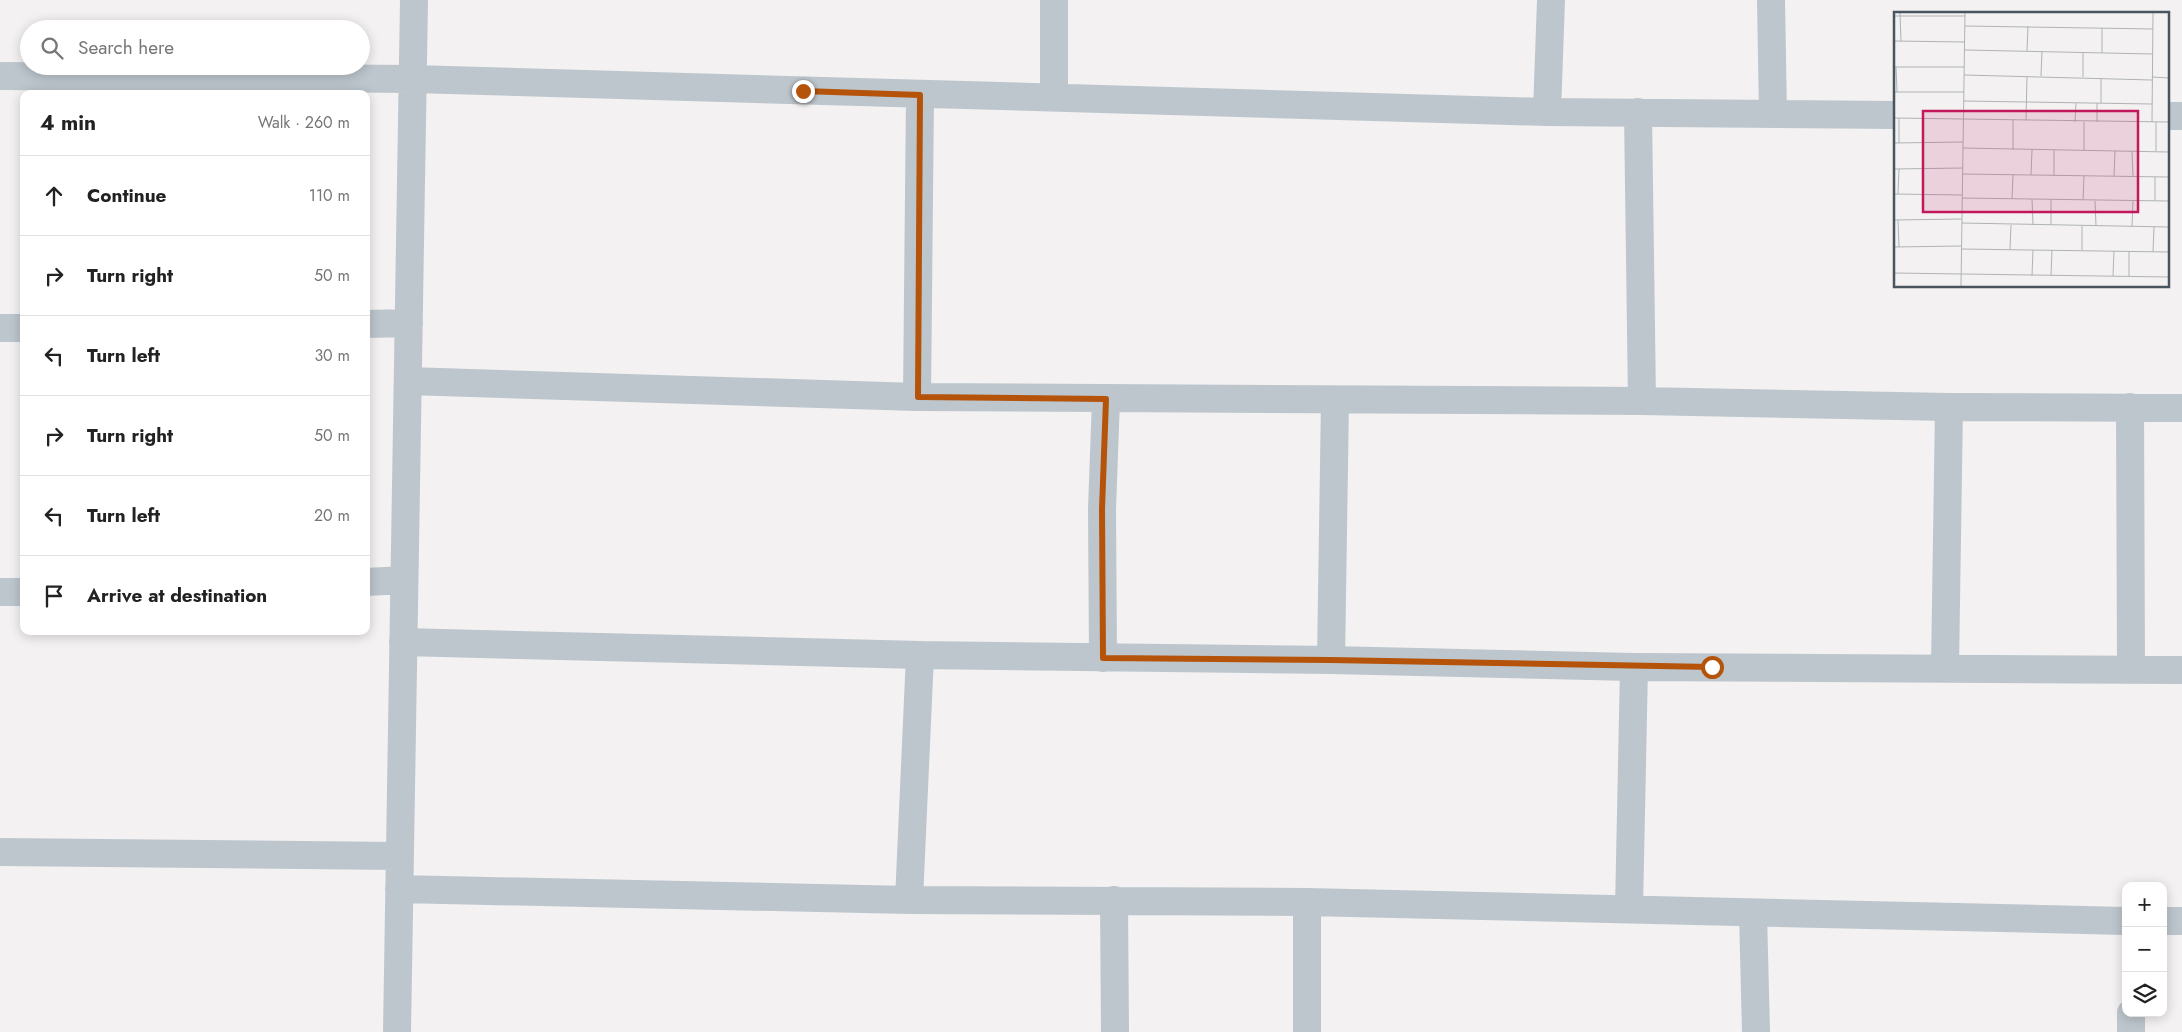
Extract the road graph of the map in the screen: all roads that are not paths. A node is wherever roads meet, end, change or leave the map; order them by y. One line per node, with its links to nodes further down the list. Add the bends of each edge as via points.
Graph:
1 (414, 0): 6 (street)
2 (1054, 0): 8 (street)
3 (1551, 0): 9 (street)
4 (1772, 0): 11 (street)
5 (0, 76): 6 (street)
6 (413, 80): 7 (street); 13 (street)
7 (920, 95): 8 (street); 18 (street)
8 (1054, 97): 9 (street)
9 (1547, 112): 10 (street)
10 (1638, 112): 11 (street); 21 (street)
11 (1773, 114): 12 (street)
12 (1894, 115)
13 (408, 323): 14 (street); 17 (street)
14 (370, 324)
15 (0, 328): 16 (street)
16 (20, 328)
17 (408, 381): 18 (street); 25 (street)
18 (918, 397): 19 (street)
19 (1106, 399): 20 (street); 31 (street, via 1102,509)
20 (1335, 400): 21 (street); 32 (street)
21 (1642, 401): 22 (street)
22 (1948, 407): 23 (street); 34 (street)
23 (2130, 407): 24 (street); 35 (street)
24 (2182, 408)
25 (404, 580): 26 (street); 29 (street)
26 (370, 582)
27 (0, 592): 28 (street)
28 (20, 592)
29 (403, 642): 30 (street); 38 (street)
30 (920, 655): 31 (street); 40 (street)
31 (1103, 658): 32 (street)
32 (1330, 660): 33 (street)
33 (1634, 667): 34 (street); 43 (street)
34 (1945, 668): 35 (street)
35 (2131, 668): 36 (street)
36 (2182, 670)
37 (0, 852): 38 (street)
38 (398, 856): 39 (street)
39 (399, 889): 40 (street); 49 (street)
40 (909, 900): 41 (street)
41 (1114, 900): 42 (street); 50 (street)
42 (1306, 902): 43 (street); 51 (street)
43 (1629, 909): 44 (street)
44 (1752, 913): 45 (street); 52 (street)
45 (2122, 921)
46 (2167, 921): 47 (street)
47 (2182, 921)
48 (2131, 1017): 53 (street)
49 (397, 1032)
50 (1115, 1032)
51 (1306, 1032)
52 (1756, 1032)
53 (2131, 1032)

